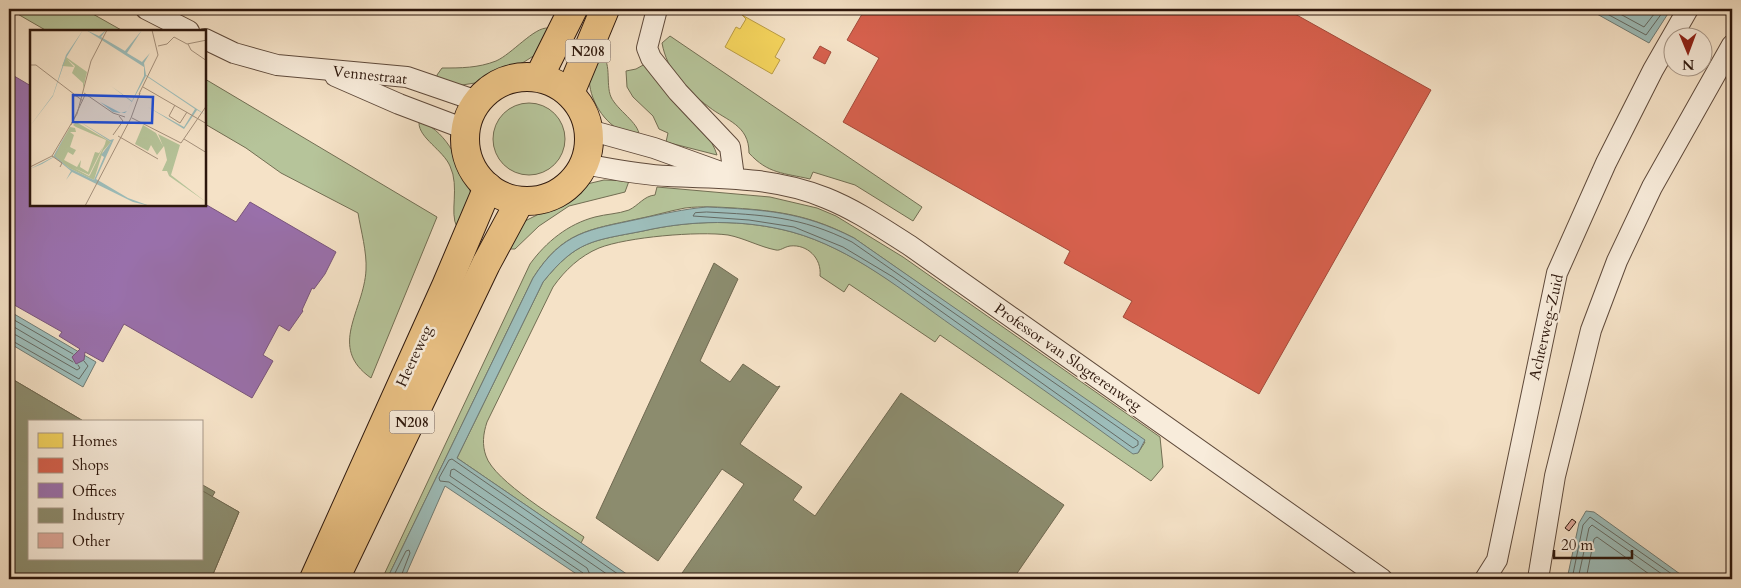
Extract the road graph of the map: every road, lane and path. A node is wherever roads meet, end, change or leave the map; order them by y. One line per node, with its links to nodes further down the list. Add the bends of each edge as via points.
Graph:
1 (146, 9): 6 (street)
2 (573, 9): 10 (main road, N208)
3 (604, 9): 11 (main road, N208)
4 (657, 9): 16 (street, via 648,36 649,53 678,92 730,147)
5 (1688, 9): 22 (street, Achterweg-Zuid, via 1606,163 1557,273 1497,560)
6 (187, 30)
7 (206, 40): 9 (street, Vennestraat, via 234,54 277,65)
8 (1732, 45): 23 (street, via 1652,187 1617,261 1591,330 1556,476)
9 (320, 70): 12 (street, Vennestraat, via 407,78); 13 (street, Vennestraat)
10 (538, 77): 11 (main road, via 550,80); 12 (main road, via 525,76 505,81)
11 (570, 93): 14 (main road, via 586,116)
12 (477, 101): 13 (main road)
13 (465, 129): 17 (main road, via 469,161)
14 (589, 130): 15 (main road); 16 (street, Professor van Slogterenweg, via 654,148)
15 (584, 164): 16 (street, Professor van Slogterenweg, via 666,176); 18 (main road, via 558,193 533,201)
16 (734, 177): 21 (street, Professor van Slogterenweg, via 825,197 865,216)
17 (488, 187): 18 (main road); 19 (main road, Heereweg / N208)
18 (520, 201): 20 (main road, Heereweg / N208, via 490,256)
19 (314, 579)
20 (335, 579)
21 (1382, 579)
22 (1485, 579)
23 (1538, 579)

